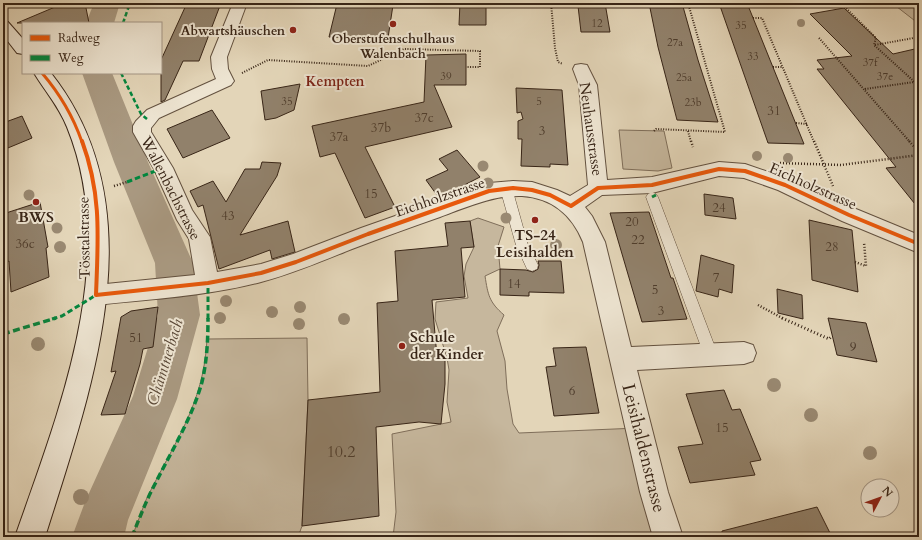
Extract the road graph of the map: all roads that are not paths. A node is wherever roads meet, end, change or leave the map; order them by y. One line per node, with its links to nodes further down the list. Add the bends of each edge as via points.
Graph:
1 (240, 3): 12 (street, Wallenbachstrasse, via 219,57 225,81 153,114 142,126 142,132 163,168 176,200 199,236)
2 (3, 25): 3 (street)
3 (22, 48)
4 (581, 69): 7 (street, Neuhausstrasse, via 588,85)
5 (43, 74): 13 (street, Tösstalstrasse, via 59,95 77,129 96,192 99,238)
6 (506, 188): 9 (street, Eichholzstrasse, via 542,192); 11 (lane, via 522,245); 12 (street, Eichholzstrasse, via 489,191 296,262 261,273)
7 (598, 188): 9 (street, Eichholzstrasse); 10 (street, Eichholzstrasse, via 652,184 719,169 745,171 785,185)
8 (652, 197): 15 (lane)
9 (571, 206): 16 (street, Leisihaldenstrasse, via 585,222 594,242)
10 (919, 244)
11 (532, 265)
12 (204, 284): 13 (street, Eichholzstrasse)
13 (96, 295): 17 (street, Tösstalstrasse, via 81,378)
14 (744, 353): 15 (street)
15 (711, 355): 16 (street)
16 (622, 359): 18 (street, Leisihaldenstrasse, via 654,492)
17 (30, 537)
18 (668, 537)

